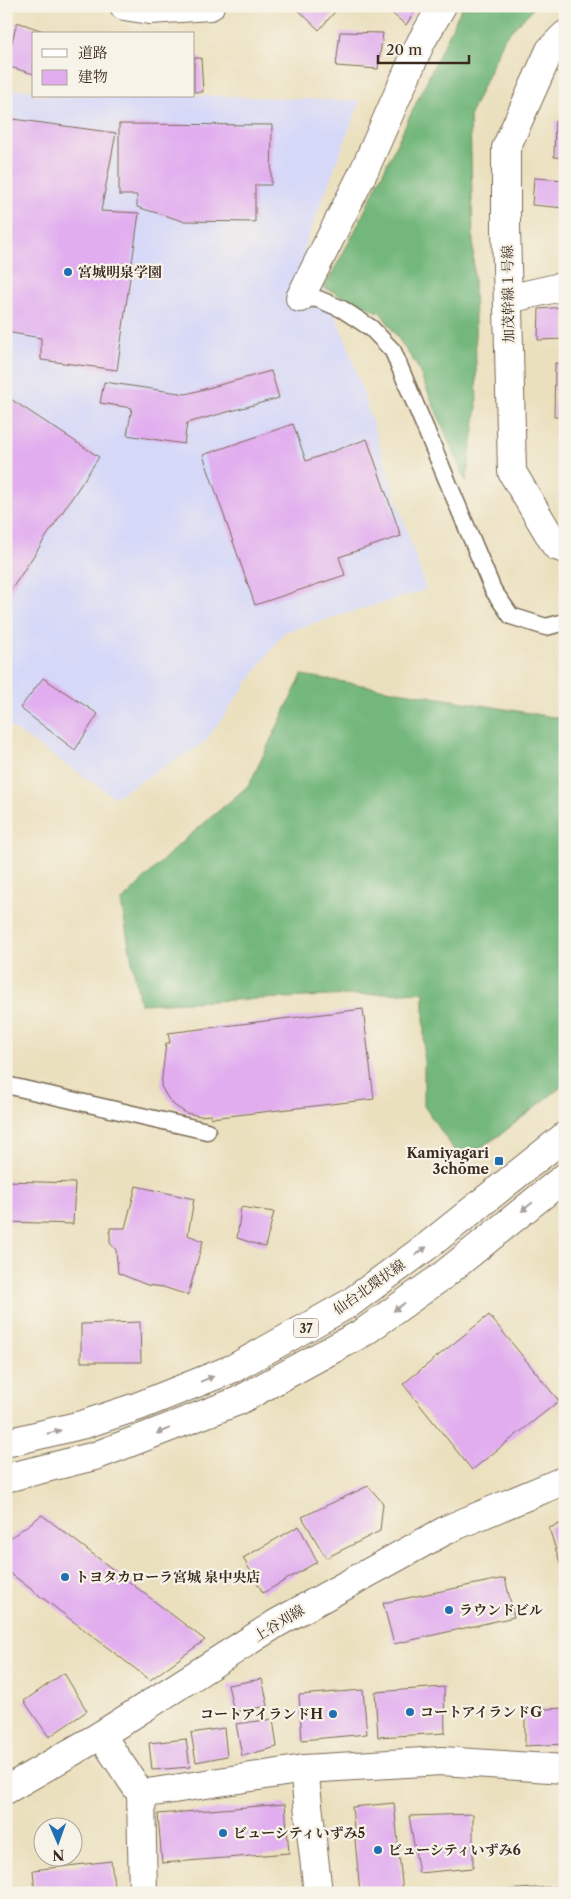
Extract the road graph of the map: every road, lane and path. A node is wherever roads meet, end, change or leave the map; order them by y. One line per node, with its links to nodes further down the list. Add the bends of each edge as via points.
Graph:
1 (210, 6): 3 (street)
2 (442, 6): 6 (street, via 421,42 364,171)
3 (141, 8)
4 (565, 35): 7 (street, 加茂幹線１号線, via 550,50 506,148)
5 (565, 286): 7 (street)
6 (300, 298): 9 (lane, via 318,299 342,309 372,328 393,351 493,590 511,616 546,627)
7 (508, 299): 8 (street, 加茂幹線１号線, via 512,472 556,546)
8 (565, 549)
9 (565, 622)
10 (6, 1085): 11 (lane)
11 (207, 1131)
12 (565, 1136): 14 (street, 仙台北環状線 / 37, one-way to 12, via 85,1424 234,1368 350,1303)
13 (565, 1177): 15 (street, 37, one-way to 15, via 441,1276 364,1332 238,1401 95,1456)
14 (6, 1443)
15 (6, 1478)
16 (565, 1480): 17 (street, 上谷刈線, via 448,1528 277,1623)
17 (101, 1735): 20 (street, 上谷刈線); 21 (street)
18 (304, 1769): 19 (street, via 441,1761); 21 (street); 23 (street)
19 (565, 1769)
20 (6, 1790)
21 (142, 1794): 22 (street)
22 (143, 1893)
23 (318, 1893)

